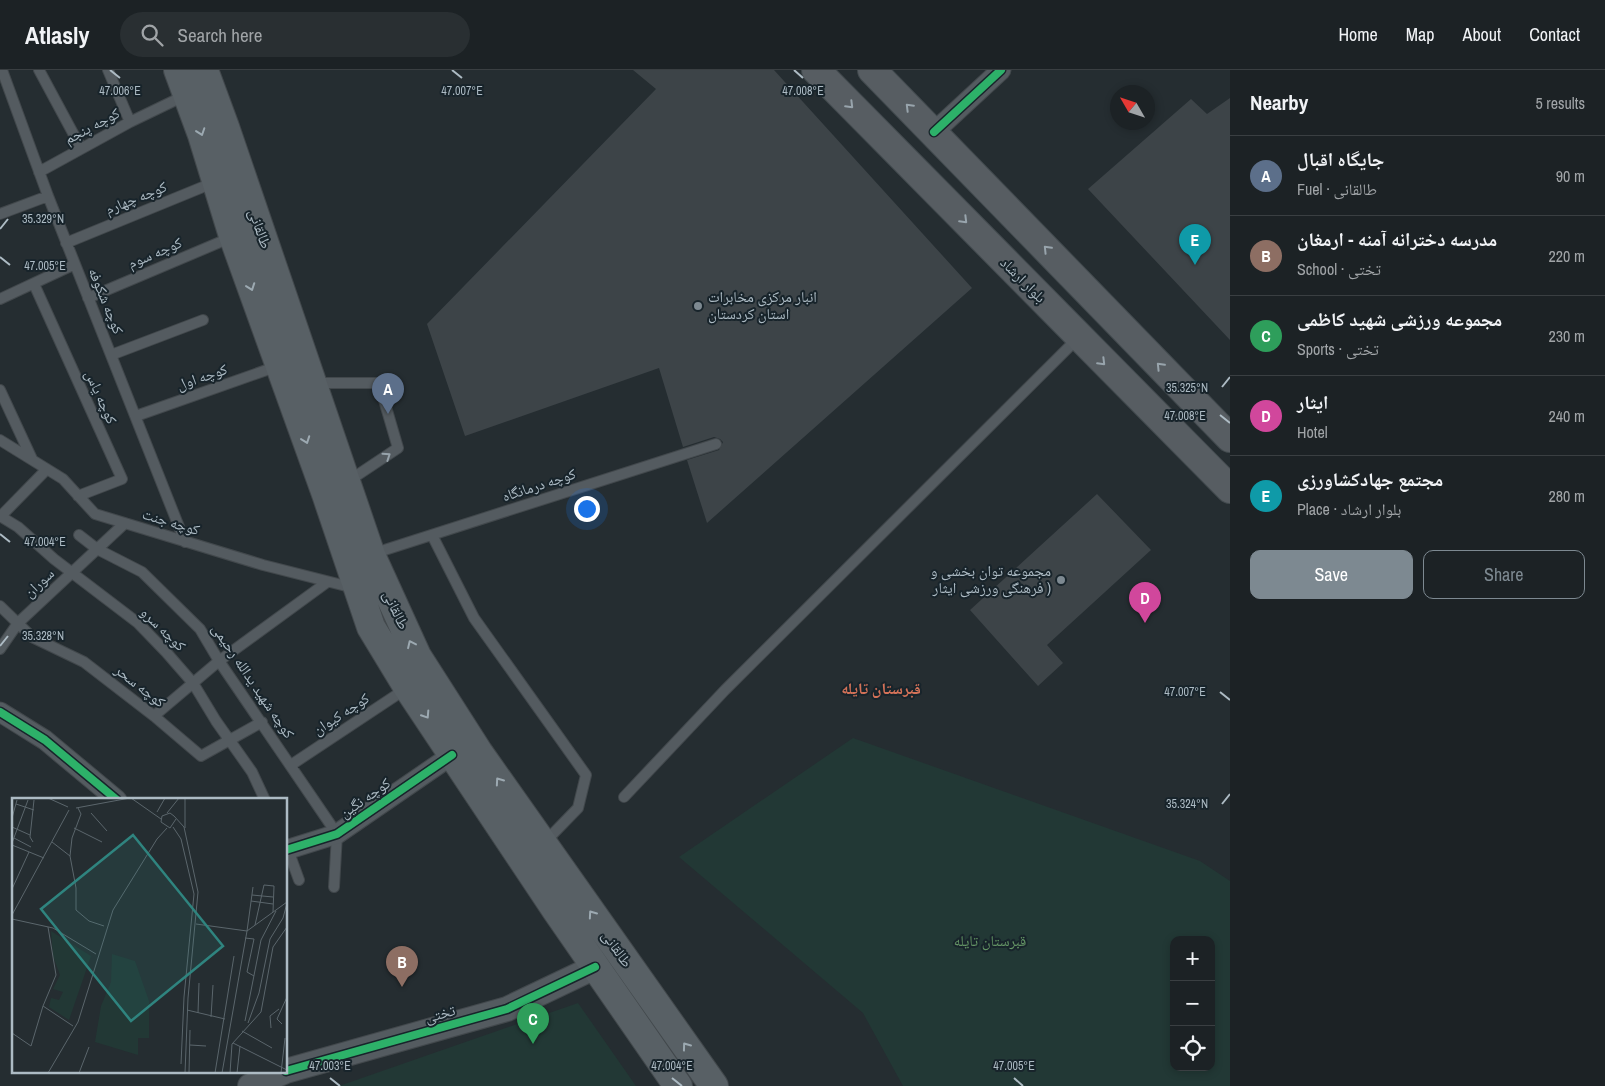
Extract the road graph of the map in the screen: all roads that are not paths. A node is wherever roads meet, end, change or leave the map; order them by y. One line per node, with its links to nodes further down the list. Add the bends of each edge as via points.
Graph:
1 (2, 70): 11 (lane, کوچه شکوفه)
2 (39, 70): 10 (lane)
3 (108, 70): 8 (lane)
4 (816, 70): 22 (main road, بلوار ارشاد, one-way to 22)
5 (872, 70): 9 (main road, one-way to 5)
6 (1001, 70): 9 (street)
7 (190, 76): 8 (lane, کوچه پنجم); 12 (main road, طالقانی, one-way to 12); 27 (main road, طالقانی)
8 (130, 122): 10 (lane, کوچه پنجم)
9 (934, 132): 19 (main road, one-way to 9)
10 (81, 148): 11 (lane, کوچه پنجم)
11 (39, 172): 13 (lane, کوچه شکوفه)
12 (216, 181): 15 (main road, طالقانی); 16 (lane, کوچه چهارم)
13 (48, 196): 14 (lane); 16 (lane, کوچه شکوفه)
14 (0, 214)
15 (233, 236): 20 (lane, کوچه سوم); 26 (main road, طالقانی, one-way to 26)
16 (66, 243): 17 (lane, کوچه شکوفه)
17 (75, 264): 18 (lane); 20 (lane, کوچه شکوفه)
18 (34, 284): 21 (lane); 37 (lane, کوچه یاس, via 122,478)
19 (1088, 292): 22 (main road); 30 (main road, one-way to 19)
20 (88, 298): 25 (lane, کوچه شکوفه)
21 (0, 299)
22 (1060, 317): 24 (main road, بلوار ارشاد)
23 (204, 320): 25 (lane)
24 (1078, 338): 36 (main road, بلوار ارشاد, one-way to 36); 60 (lane, via 725,690)
25 (111, 355): 29 (lane, کوچه شکوفه)
26 (278, 366): 29 (lane, کوچه اول); 47 (main road, طالقانی, one-way to 47, via 326,494)
27 (312, 383): 35 (main road, طالقانی); 35 (lane, one-way to 27, via 398,448 379,383)
28 (0, 390): 33 (lane)
29 (136, 416): 42 (lane, کوچه شکوفه)
30 (1230, 438)
31 (0, 440): 33 (lane, کوچه جنت)
32 (716, 444): 41 (lane, کوچه درمانگاه)
33 (33, 460): 34 (lane, کوچه جنت)
34 (47, 470): 37 (lane, کوچه جنت, via 63,479); 38 (lane)
35 (346, 483): 44 (main road, طالقانی)
36 (1230, 489)
37 (78, 496): 39 (lane, کوچه جنت, via 95,514)
38 (0, 516): 45 (lane, کوچه سرو, via 18,527)
39 (125, 523): 42 (lane, کوچه جنت); 43 (lane, سوران)
40 (79, 535): 43 (lane, کوچه شهید یدالله رحیمی)
41 (432, 535): 44 (lane, کوچه درمانگاه); 64 (lane, via 474,618 586,775 578,808)
42 (185, 542): 46 (lane, کوچه جنت)
43 (97, 549): 45 (lane, سوران); 51 (lane, کوچه شهید یدالله رحیمی, via 142,572 200,629)
44 (371, 555): 64 (main road, طالقانی, one-way to 44, via 479,753 417,656)
45 (72, 574): 49 (lane, سوران); 52 (lane, کوچه سرو, via 138,623)
46 (326, 583): 47 (lane, کوچه جنت); 51 (lane)
47 (356, 589): 53 (main road, طالقانی, via 371,627)
48 (0, 606): 49 (lane, کوچه سحر)
49 (18, 624): 50 (lane, سوران); 55 (lane, کوچه سحر, via 32,636 84,662)
50 (0, 649)
51 (219, 661): 52 (lane); 56 (lane, کوچه شهید یدالله رحیمی)
52 (193, 683): 55 (lane); 57 (lane, کوچه سرو)
53 (408, 688): 58 (main road, طالقانی, one-way to 58); 59 (lane, کوچه کیوان)
54 (0, 712): 61 (street, via 45,740)
55 (154, 716): 57 (lane, کوچه سحر, via 200,756)
56 (262, 722): 57 (lane, کوچه سحر); 59 (lane, کوچه شهید یدالله رحیمی)
57 (229, 740): 62 (lane, کوچه سرو, via 252,772)
58 (452, 755): 63 (street, کوچه نگین); 70 (main road, طالقانی)
59 (291, 765): 63 (lane, کوچه شهید یدالله رحیمی)
60 (624, 797)
61 (116, 798)
62 (264, 798)
63 (337, 834): 65 (street, کوچه نگین); 68 (lane)
64 (543, 844): 69 (main road, طالقانی, one-way to 64)
65 (288, 849)
66 (288, 852): 67 (lane)
67 (299, 880)
68 (334, 887)
69 (617, 950): 70 (main road); 75 (main road, طالقانی, one-way to 69)
70 (595, 967): 71 (street, تختی, via 507,1009); 74 (main road, طالقانی)
71 (288, 1071)
72 (280, 1074): 73 (street, تختی)
73 (250, 1086)
74 (678, 1086)
75 (714, 1086)

